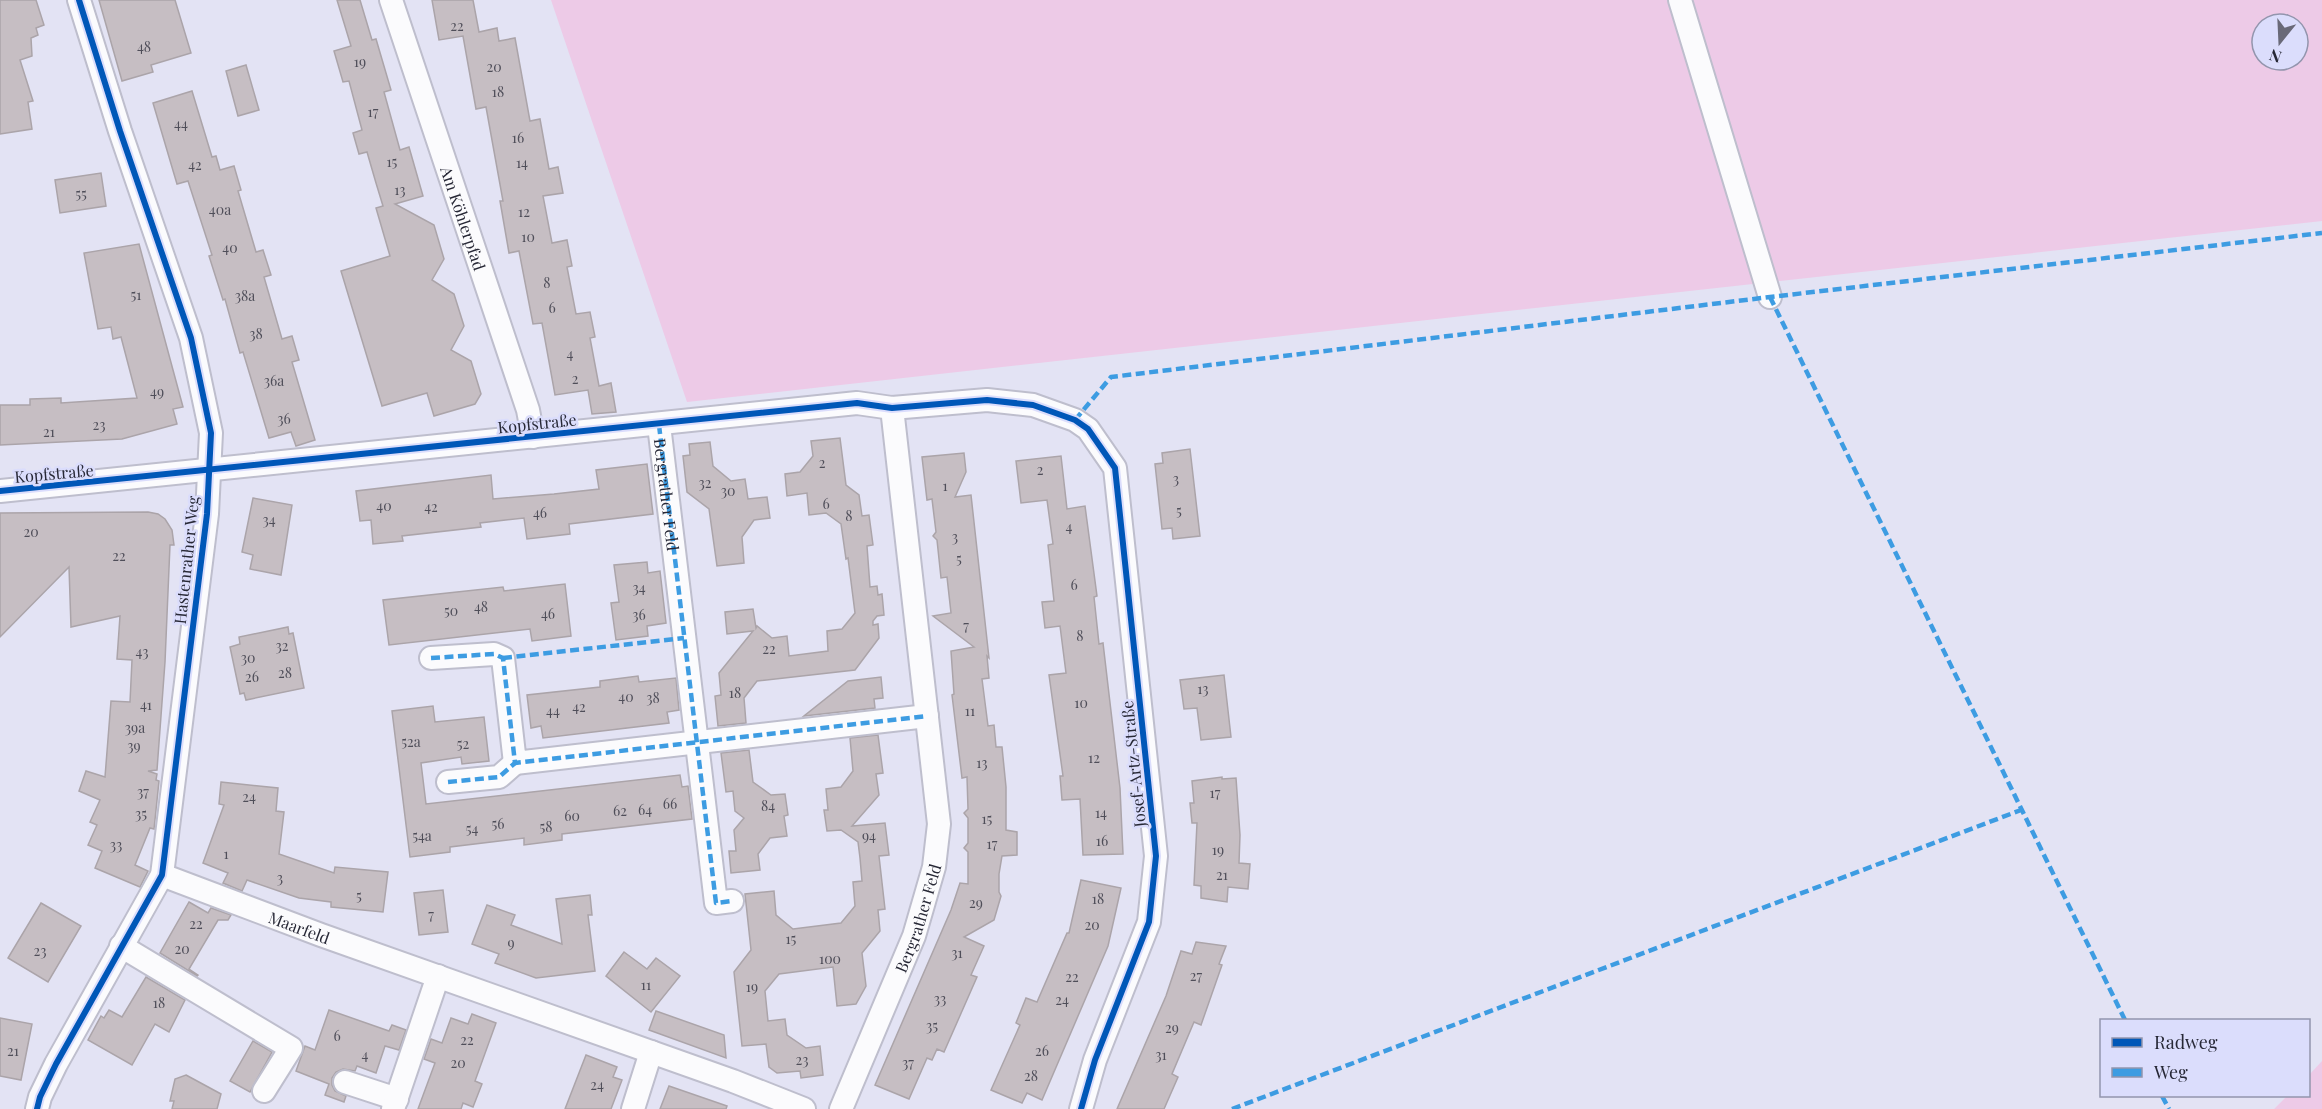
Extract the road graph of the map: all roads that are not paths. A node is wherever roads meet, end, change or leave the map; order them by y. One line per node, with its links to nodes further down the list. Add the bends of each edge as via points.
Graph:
1 (79, 0): 9 (street, Hastenrather Weg, via 191,338 211,433)
2 (391, 0): 8 (street, Am Köhlerpfad, via 528,410)
3 (1680, 0): 4 (street)
4 (1770, 297)
5 (892, 408): 6 (street, Kopfstraße, via 987,400 1033,405); 7 (street, Kopfstraße, via 857,403); 12 (street, Bergrather Feld)
6 (1075, 420): 28 (street, Josef-Artz-Straße, via 1088,429 1115,468 1156,856 1149,922 1095,1060)
7 (659, 425): 8 (street, Kopfstraße); 13 (street, Bergrather Feld)
8 (533, 437): 9 (street, Kopfstraße)
9 (209, 470): 10 (street, Kopfstraße); 16 (street, Hastenrather Weg, via 207,514)
10 (0, 491)
11 (431, 658): 14 (street, via 494,654 503,658)
12 (927, 716): 13 (street); 27 (street, Bergrather Feld, via 939,824 934,867 914,936)
13 (696, 743): 14 (street); 17 (street, Bergrather Feld, via 716,903)
14 (515, 763): 15 (street, via 499,777)
15 (448, 782)
16 (162, 875): 18 (street, Hastenrather Weg); 19 (street, Maarfeld)
17 (732, 901)
18 (121, 946): 22 (street, via 291,1048); 24 (street, Hastenrather Weg, via 56,1064)
19 (438, 976): 20 (street, Maarfeld); 23 (street)
20 (651, 1052): 25 (street); 26 (street, Maarfeld)
21 (345, 1082): 23 (street)
22 (264, 1091)
23 (395, 1104)
24 (37, 1109)
25 (633, 1109)
26 (804, 1109)
27 (841, 1109)
28 (1081, 1109)

